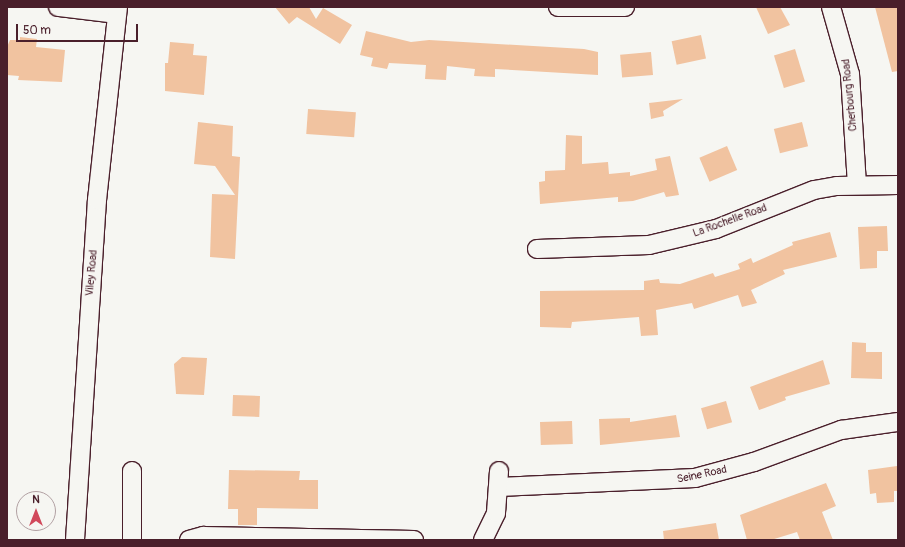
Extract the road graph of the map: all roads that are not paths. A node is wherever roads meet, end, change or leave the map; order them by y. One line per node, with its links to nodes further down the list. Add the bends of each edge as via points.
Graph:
1 (58, 7): 5 (street)
2 (558, 7): 3 (street)
3 (625, 7)
4 (831, 7): 6 (street, Cherbourg Road, via 850,74)
5 (118, 10): 11 (street, Viley Road, via 97,200)
6 (856, 184): 7 (street, La Rochelle Road); 8 (street, La Rochelle Road, via 814,190 716,229 649,245)
7 (898, 185)
8 (537, 249)
9 (898, 422): 16 (street, Seine Road, via 841,430 754,462 695,478 499,479 492,528)
10 (132, 471): 12 (street)
11 (75, 540)
12 (132, 540)
13 (189, 540): 14 (street, via 203,536)
14 (361, 540): 15 (street)
15 (414, 540)
16 (483, 540)

